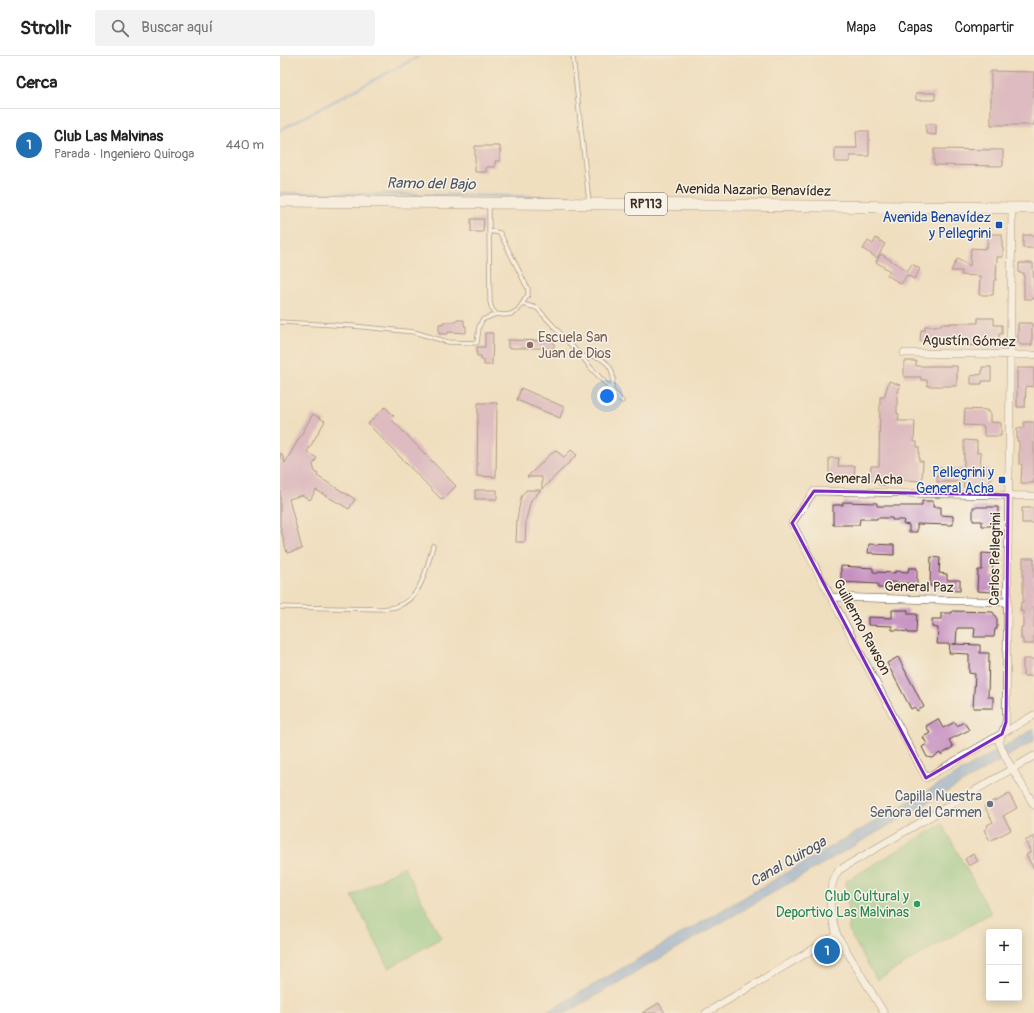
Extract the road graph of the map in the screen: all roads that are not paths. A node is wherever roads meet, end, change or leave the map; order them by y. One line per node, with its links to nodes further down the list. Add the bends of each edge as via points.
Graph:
1 (573, 56): 4 (lane)
2 (280, 201): 3 (main road, Avenida Nazario Benavídez / RP113)
3 (489, 202): 4 (main road, Avenida Nazario Benavídez / RP113); 7 (lane)
4 (589, 203): 5 (main road, Avenida Nazario Benavídez / RP113)
5 (1012, 207): 6 (main road, Avenida Nazario Benavídez / RP113); 12 (street, Carlos Pellegrini)
6 (1034, 208)
7 (489, 231): 8 (lane, via 500,233 528,289 528,295); 9 (lane, via 490,302)
8 (522, 304): 9 (lane, via 511,314); 14 (lane, via 537,308)
9 (496, 314): 10 (lane, via 482,320 478,343 448,342 414,332 368,327)
10 (280, 322)
11 (904, 353): 12 (street, Agustín Gómez)
12 (1010, 354): 13 (street, Agustín Gómez); 18 (street, Carlos Pellegrini)
13 (1034, 355)
14 (582, 357): 15 (lane); 15 (lane, via 600,358 608,363 612,371)
15 (611, 390): 16 (lane)
16 (622, 400)
17 (814, 491): 18 (street, General Acha); 21 (street, Guillermo Rawson, via 792,523)
18 (1008, 495): 19 (street, General Acha); 22 (street, Carlos Pellegrini)
19 (1034, 496)
20 (433, 546): 23 (lane, via 421,584 406,602 396,607)
21 (831, 597): 22 (street, General Paz); 25 (street, Guillermo Rawson, via 926,778)
22 (1007, 602): 25 (street, Carlos Pellegrini, via 1006,722)
23 (280, 607)
24 (1034, 715): 25 (street)
25 (1002, 734): 27 (street, Carlos Pellegrini, via 999,742)
26 (1034, 756): 27 (street)
27 (1013, 769): 28 (street, Carlos Pellegrini); 29 (street, via 839,870 831,890 832,915)
28 (1034, 805)
29 (837, 935): 30 (street); 31 (street)
30 (706, 1013)
31 (884, 1013)

